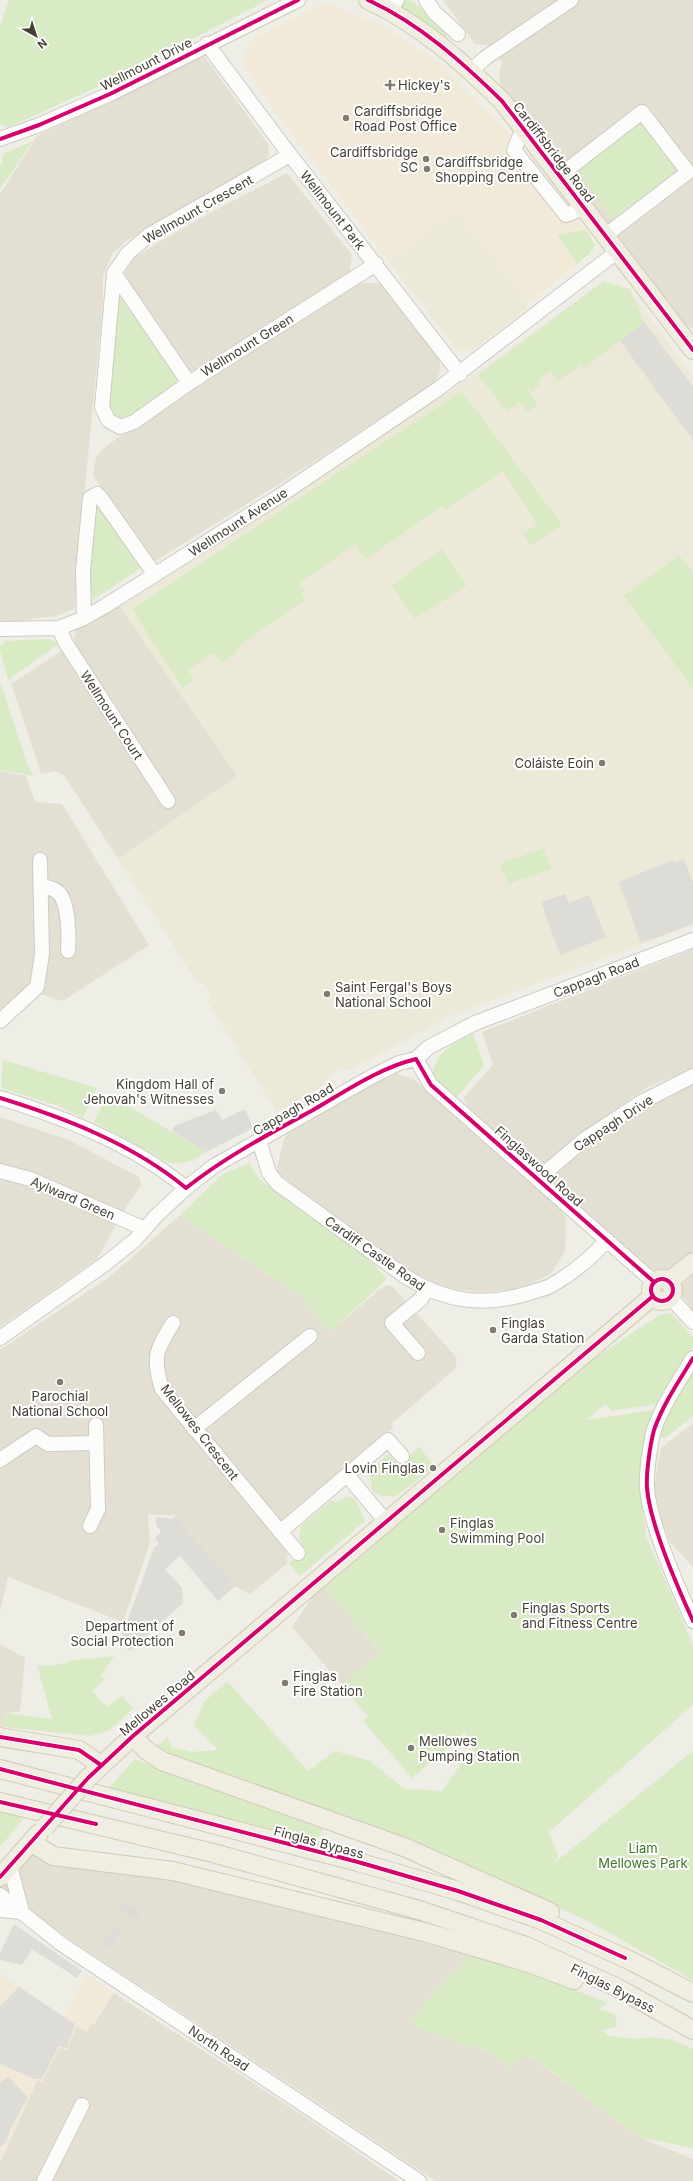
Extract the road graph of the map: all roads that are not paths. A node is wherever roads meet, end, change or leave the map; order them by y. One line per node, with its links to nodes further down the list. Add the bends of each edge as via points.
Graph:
1 (298, 0): 7 (street, Wellmount Drive)
2 (368, 0): 5 (main road, Cardiffsbridge Road)
3 (426, 0): 6 (street, via 434,12)
4 (570, 0): 8 (street, via 485,58)
5 (393, 5): 8 (main road, Cardiffsbridge Road)
6 (458, 34)
7 (207, 44): 10 (street, Wellmount Drive, via 110,94); 11 (street, Wellmount Park)
8 (471, 71): 9 (main road, Cardiffsbridge Road, via 502,101)
9 (523, 128): 12 (main road, Cardiffsbridge Road); 13 (street, via 514,150 566,215)
10 (0, 139)
11 (290, 155): 16 (street, Wellmount Park); 17 (street, Wellmount Crescent, via 149,235 128,253)
12 (559, 176): 13 (main road, Cardiffsbridge Road); 14 (street, Cardiffsbridge Road, via 642,112 688,172)
13 (584, 208): 14 (main road, Cardiffsbridge Road)
14 (606, 235): 15 (main road, Cardiffsbridge Road)
15 (618, 251): 18 (main road, Cardiffsbridge Road); 19 (street, Wellmount Avenue)
16 (376, 264): 19 (street, Wellmount Park); 20 (street, Wellmount Green)
17 (114, 273): 20 (street); 21 (street, Wellmount Crescent, via 102,407 108,420)
18 (692, 347)
19 (460, 374): 22 (street, Wellmount Avenue)
20 (189, 382): 21 (street, Wellmount Green, via 134,422)
21 (120, 427)
22 (156, 575): 23 (street, Wellmount Avenue); 23 (street, via 101,498 97,494 90,498 83,571)
23 (84, 618): 24 (street, Wellmount Avenue)
24 (59, 628): 25 (street, Wellmount Avenue); 26 (street, Wellmount Court, via 65,642)
25 (0, 629)
26 (168, 801)
27 (40, 860): 28 (street)
28 (41, 886): 30 (street, via 53,888 60,894 69,932); 31 (street, via 42,954 38,987)
29 (693, 940): 32 (street, Cappagh Road, via 469,1026 428,1047)
30 (68, 951)
31 (0, 1021)
32 (416, 1059): 35 (street, Cappagh Road, via 399,1063 371,1077); 37 (street, Finglaswood Road, via 431,1085)
33 (693, 1076): 37 (street, Cappagh Drive, via 640,1103 585,1139)
34 (0, 1098): 38 (street, via 76,1125 124,1147 173,1177)
35 (259, 1140): 38 (street, Cappagh Road, via 214,1166); 43 (street, Cardiff Castle Road, via 269,1173 277,1183)
36 (0, 1172): 39 (street, Aylward Green, via 30,1179)
37 (538, 1178): 40 (street, Finglaswood Road)
38 (186, 1188): 39 (street, Cappagh Road)
39 (144, 1229): 47 (street, Cappagh Road, via 135,1240 105,1264)
40 (607, 1240): 42 (street, Finglaswood Road); 43 (street, Cardiff Castle Road, via 588,1261 551,1286 519,1296 484,1302 452,1298)
41 (693, 1262): 42 (main road, Mellowes Road)
42 (662, 1289): 44 (street, Finglaswood Road); 56 (main road, Mellowes Road)
43 (426, 1290): 48 (street, via 421,1299 392,1323)
44 (693, 1322)
45 (173, 1323): 51 (street, Mellowes Crescent, via 160,1344 155,1360 157,1372 162,1389)
46 (310, 1336): 51 (street)
47 (0, 1338)
48 (418, 1353)
49 (693, 1358): 60 (street, via 664,1408 654,1431 647,1487 657,1528)
50 (96, 1425): 52 (street)
51 (194, 1429): 58 (street, Mellowes Crescent)
52 (96, 1443): 54 (street, via 48,1444 36,1436); 57 (street, via 98,1509)
53 (402, 1456): 55 (street, via 388,1440)
54 (0, 1460)
55 (347, 1475): 56 (street); 58 (street)
56 (387, 1523): 61 (main road, Mellowes Road)
57 (90, 1526)
58 (280, 1532): 59 (street, Mellowes Crescent)
59 (298, 1553)
60 (693, 1621)
61 (133, 1736): 63 (main road, Mellowes Road); 71 (main road, via 146,1750 162,1761 404,1847 580,1926)
62 (0, 1737): 63 (main road, via 80,1750)
63 (101, 1765): 66 (main road, Mellowes Road, bridge)
64 (0, 1768): 72 (main road, Finglas Bypass, via 358,1862 458,1891 541,1920 631,1961)
65 (0, 1802): 73 (main road, Finglas Bypass, via 213,1853 419,1910 526,1946 616,1987)
66 (31, 1842): 67 (main road, Mellowes Road); 74 (main road, via 53,1856 173,1871 424,1932 540,1966 621,1998)
67 (5, 1872): 70 (street)
68 (0, 1895): 70 (street, North Road)
69 (0, 1910): 70 (street)
70 (22, 1912): 77 (street, North Road, via 90,1963)
71 (693, 1986)
72 (693, 1993)
73 (693, 2030)
74 (693, 2034)
75 (82, 2105): 76 (street)
76 (44, 2181)
77 (419, 2181)

